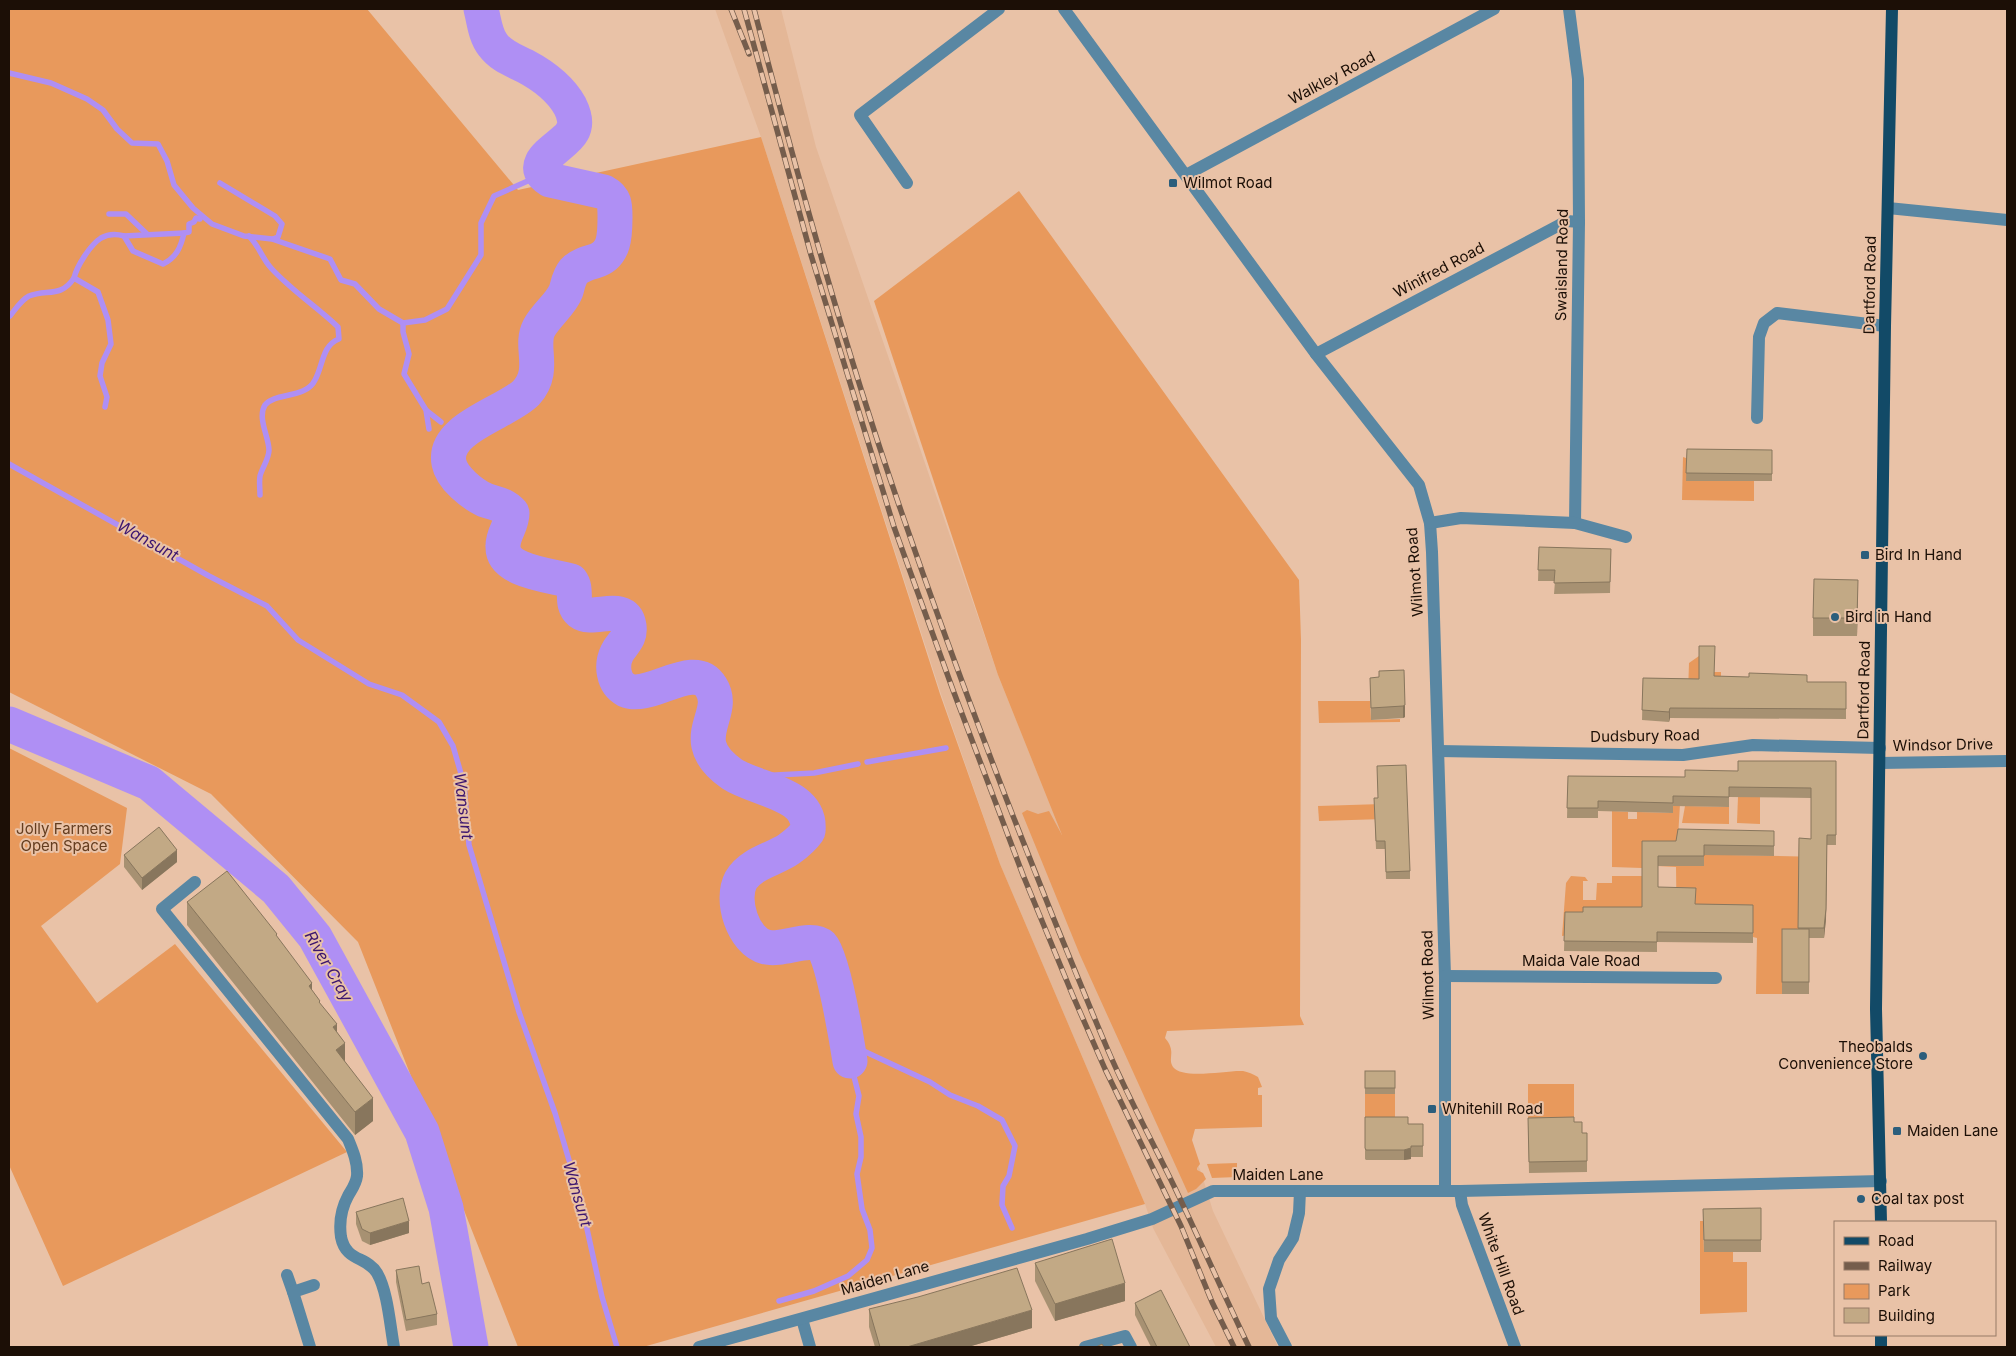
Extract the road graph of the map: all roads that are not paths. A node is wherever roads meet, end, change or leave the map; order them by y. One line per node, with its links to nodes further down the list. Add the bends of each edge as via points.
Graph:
1 (999, 9): 7 (street, via 860,115)
2 (1064, 9): 6 (street, Wilmot Road)
3 (1494, 9): 6 (street, Walkley Road)
4 (1569, 9): 10 (street, Swaisland Road, via 1578,79)
5 (1892, 9): 8 (main road, Dartford Road)
6 (1186, 175): 12 (street, Wilmot Road)
7 (907, 183)
8 (1888, 208): 9 (street); 11 (main road, Dartford Road)
9 (2007, 220)
10 (1579, 222): 12 (street, Winifred Road, via 1566,221); 15 (street, Swaisland Road)
11 (1884, 326): 13 (street, via 1777,313 1764,323 1759,337); 17 (main road, Dartford Road)
12 (1316, 354): 14 (street, Wilmot Road, via 1419,485)
13 (1757, 418)
14 (1430, 523): 15 (street, via 1461,518); 18 (street, Wilmot Road)
15 (1575, 523): 16 (street)
16 (1626, 537)
17 (1880, 748): 18 (street, Dudsbury Road, via 1752,745 1683,755); 20 (main road, Dartford Road)
18 (1439, 751): 22 (street, Wilmot Road)
19 (2007, 761): 20 (street, Windsor Drive)
20 (1880, 762): 24 (main road, Dartford Road, via 1876,1009)
21 (195, 882): 34 (street, via 162,908 348,1139 356,1160 357,1176 341,1214 342,1240 354,1258 372,1266 379,1278)
22 (1445, 976): 23 (street, Maida Vale Road); 27 (street, Wilmot Road)
23 (1716, 978)
24 (1880, 1181): 26 (street, Maiden Lane); 28 (main road, Dartford Road)
25 (1300, 1191): 27 (street, Maiden Lane); 32 (street, Maiden Lane, via 1213,1191 1152,1219); 39 (street, via 1293,1238 1279,1260 1269,1288 1271,1318)
26 (1460, 1191): 27 (street, Maiden Lane); 40 (street, White Hill Road, via 1462,1205)
27 (1445, 1192)
28 (1881, 1221)
29 (287, 1275): 31 (street)
30 (314, 1285): 31 (street)
31 (293, 1292): 33 (street)
32 (802, 1319): 35 (street, Maiden Lane); 36 (street)
33 (310, 1347)
34 (394, 1347)
35 (699, 1347)
36 (810, 1347)
37 (1085, 1347): 38 (street, via 1125,1336)
38 (1131, 1347)
39 (1286, 1347)
40 (1515, 1347)

